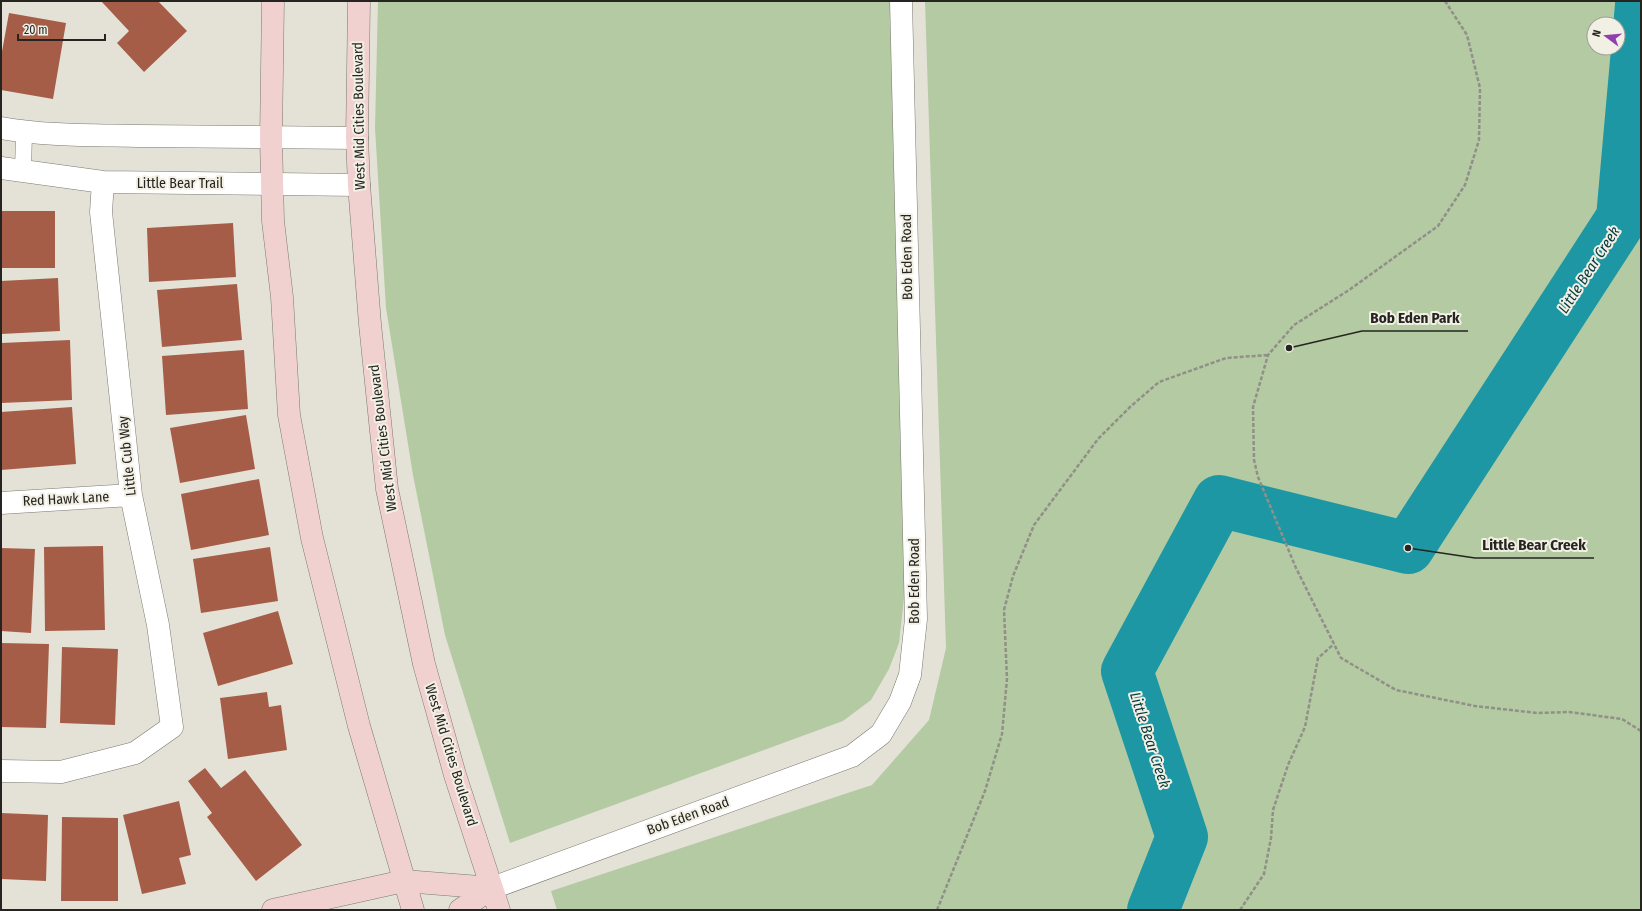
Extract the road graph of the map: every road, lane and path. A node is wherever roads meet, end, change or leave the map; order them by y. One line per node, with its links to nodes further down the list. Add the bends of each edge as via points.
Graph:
1 (273, 1): 7 (main road)
2 (359, 1): 8 (main road, West Mid Cities Boulevard)
3 (902, 1): 21 (street, Bob Eden Road, via 916,618 910,675 900,702 881,734 852,756)
4 (1445, 1): 14 (path, via 1467,35 1480,88 1479,140 1465,185 1438,226 1349,290 1294,325)
5 (1, 128): 6 (street)
6 (24, 132): 7 (street); 10 (lane)
7 (271, 138): 8 (street); 12 (main road)
8 (357, 138): 13 (main road, West Mid Cities Boulevard)
9 (1, 168): 10 (street, Little Bear Trail)
10 (23, 172): 11 (street, Little Bear Trail)
11 (103, 182): 12 (street, Little Bear Trail); 15 (street, Little Cub Way, via 101,212)
12 (273, 183): 13 (street, Little Bear Trail); 20 (main road, via 273,221 282,297 291,423 312,538 359,726)
13 (360, 185): 21 (main road, West Mid Cities Boulevard, via 370,324 387,489 424,664 455,775)
14 (1268, 355): 17 (path, via 1253,407 1254,460 1258,478 1296,568); 26 (path, via 1226,358 1159,382 1098,439 1034,525 1013,576 1004,610 1007,679 1002,734 985,791)
15 (131, 495): 16 (street, Red Hawk Lane); 19 (street, Little Cub Way, via 158,624 172,727 134,753 61,772)
16 (1, 503)
17 (1334, 644): 18 (path, via 1341,658 1396,690 1475,706 1537,713 1569,712 1622,719); 27 (path, via 1318,658 1305,727 1288,765 1273,810 1264,874)
18 (1641, 731)
19 (1, 771)
20 (404, 882): 21 (main road); 22 (main road); 23 (main road)
21 (492, 888): 24 (main road); 25 (main road, West Mid Cities Boulevard)
22 (273, 910)
23 (413, 910)
24 (460, 910)
25 (499, 910)
26 (937, 910)
27 (1240, 910)

